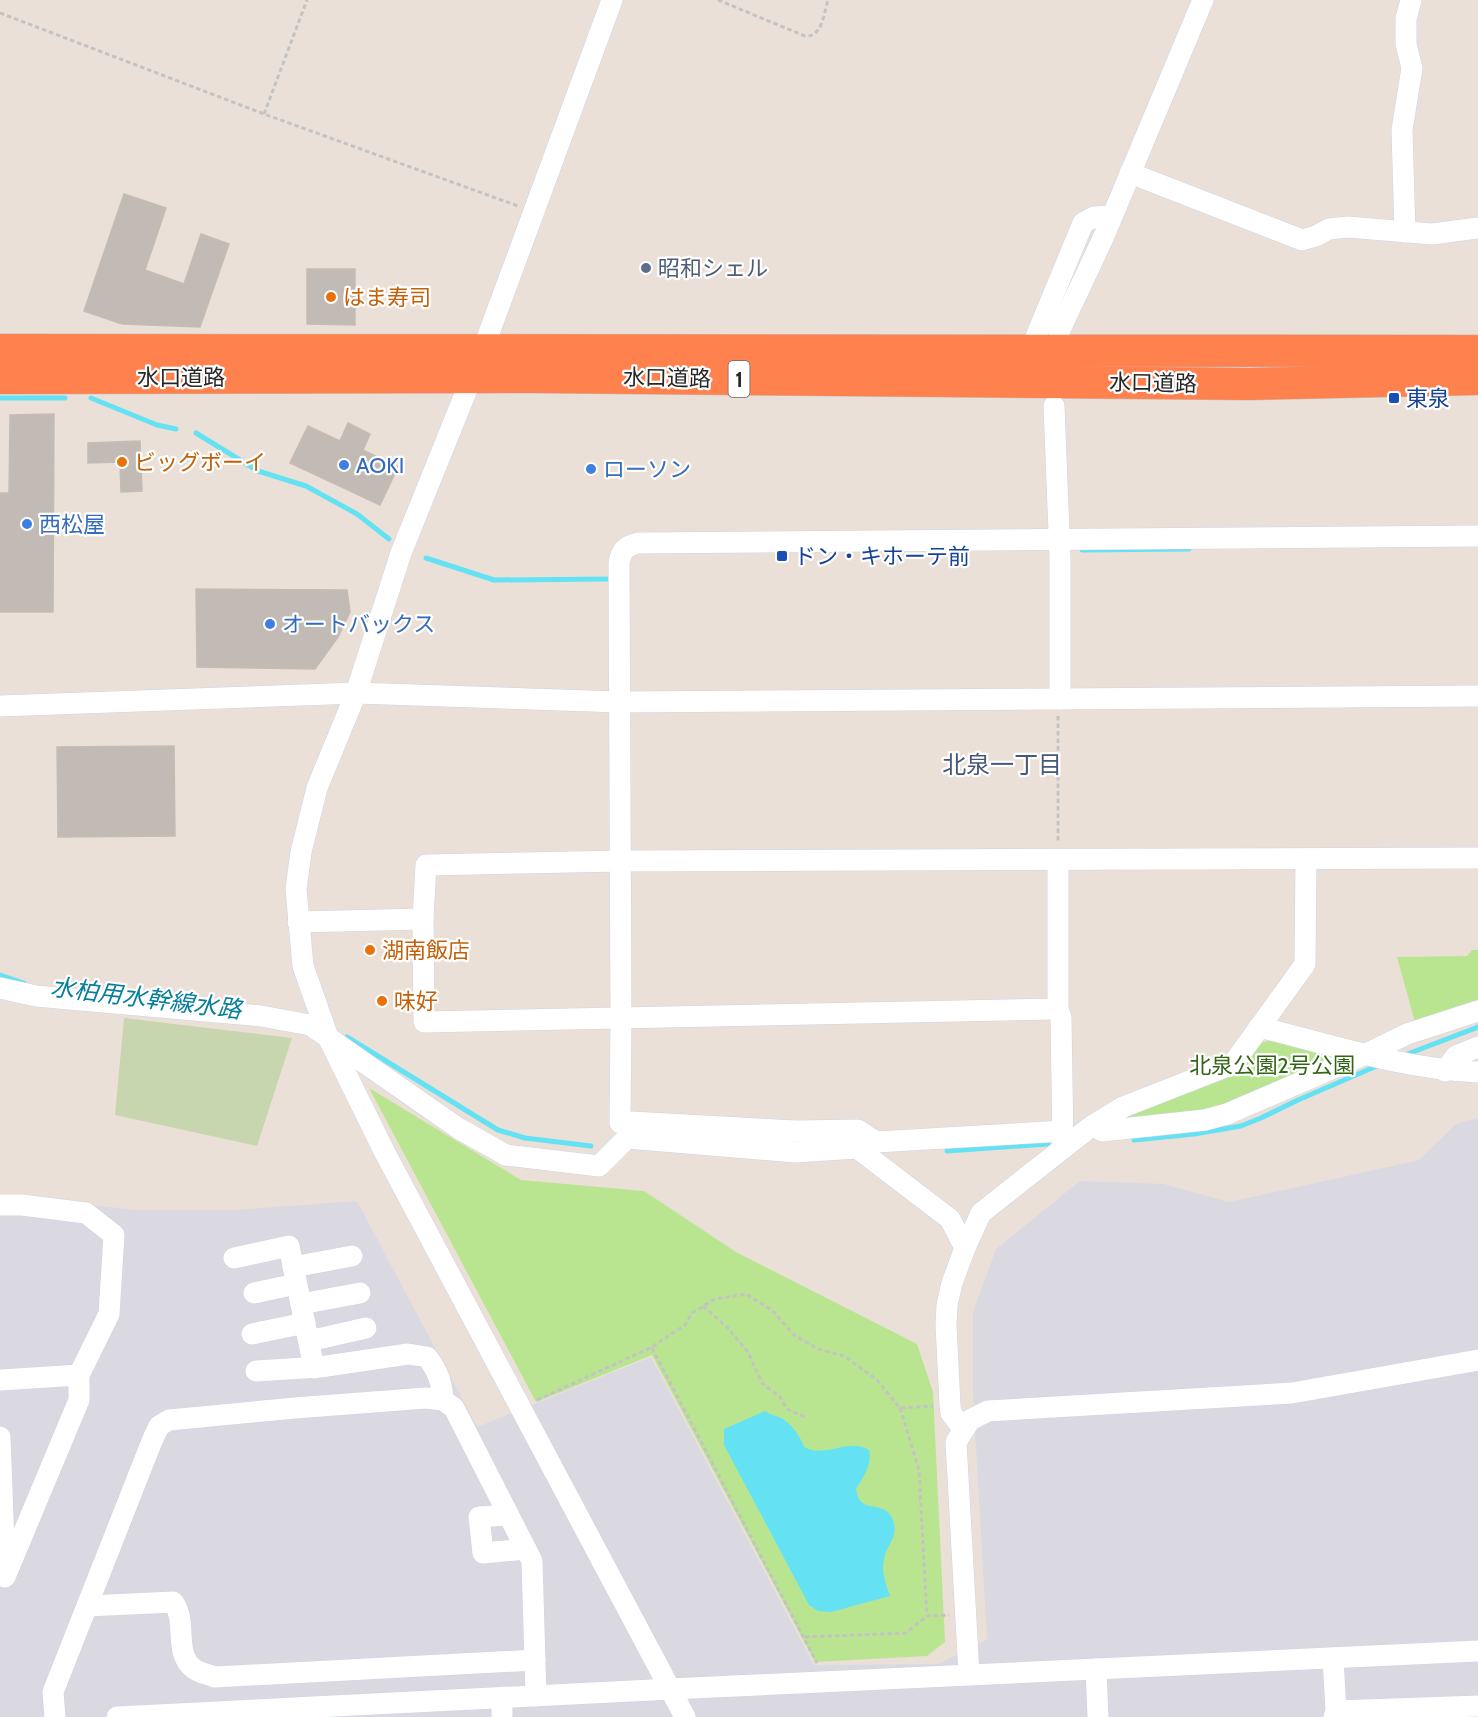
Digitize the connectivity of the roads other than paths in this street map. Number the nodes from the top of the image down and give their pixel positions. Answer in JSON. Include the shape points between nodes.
{"nodes":[{"id":1,"x":612,"y":0,"type":"edge"},
{"id":2,"x":1203,"y":0,"type":"edge"},
{"id":3,"x":1411,"y":0,"type":"edge"},
{"id":4,"x":1130,"y":173,"type":"junction"},
{"id":5,"x":1112,"y":216,"type":"junction"},
{"id":6,"x":1478,"y":228,"type":"edge"},
{"id":7,"x":1405,"y":232,"type":"junction"},
{"id":8,"x":1059,"y":332,"type":"dead end"},
{"id":9,"x":0,"y":350,"type":"edge"},
{"id":10,"x":1030,"y":351,"type":"junction"},
{"id":11,"x":1478,"y":351,"type":"edge"},
{"id":12,"x":477,"y":364,"type":"junction"},
{"id":13,"x":0,"y":378,"type":"edge"},
{"id":14,"x":1478,"y":379,"type":"edge"},
{"id":15,"x":1054,"y":406,"type":"dead end"},
{"id":16,"x":1478,"y":536,"type":"edge"},
{"id":17,"x":1059,"y":540,"type":"junction"},
{"id":18,"x":356,"y":693,"type":"junction"},
{"id":19,"x":1478,"y":696,"type":"edge"},
{"id":20,"x":1060,"y":699,"type":"junction"},
{"id":21,"x":620,"y":702,"type":"junction"},
{"id":22,"x":0,"y":706,"type":"edge"},
{"id":23,"x":1478,"y":858,"type":"edge"},
{"id":24,"x":1306,"y":859,"type":"junction"},
{"id":25,"x":621,"y":861,"type":"junction"},
{"id":26,"x":1058,"y":861,"type":"junction"},
{"id":27,"x":423,"y":919,"type":"junction"},
{"id":28,"x":298,"y":922,"type":"junction"},
{"id":29,"x":0,"y":988,"type":"edge"},
{"id":30,"x":1058,"y":1009,"type":"junction"},
{"id":31,"x":1478,"y":1011,"type":"edge"},
{"id":32,"x":621,"y":1019,"type":"junction"},
{"id":33,"x":1259,"y":1027,"type":"junction"},
{"id":34,"x":328,"y":1036,"type":"junction"},
{"id":35,"x":1478,"y":1047,"type":"edge"},
{"id":36,"x":1371,"y":1055,"type":"junction"},
{"id":37,"x":1445,"y":1071,"type":"junction"},
{"id":38,"x":1478,"y":1072,"type":"edge"},
{"id":39,"x":1093,"y":1125,"type":"junction"},
{"id":40,"x":845,"y":1140,"type":"junction"},
{"id":41,"x":1063,"y":1140,"type":"junction"},
{"id":42,"x":0,"y":1205,"type":"edge"},
{"id":43,"x":965,"y":1248,"type":"junction"},
{"id":44,"x":352,"y":1256,"type":"dead end"},
{"id":45,"x":234,"y":1258,"type":"dead end"},
{"id":46,"x":254,"y":1293,"type":"dead end"},
{"id":47,"x":360,"y":1293,"type":"dead end"},
{"id":48,"x":301,"y":1304,"type":"junction"},
{"id":49,"x":366,"y":1328,"type":"dead end"},
{"id":50,"x":252,"y":1334,"type":"dead end"},
{"id":51,"x":1478,"y":1360,"type":"edge"},
{"id":52,"x":314,"y":1368,"type":"junction"},
{"id":53,"x":256,"y":1371,"type":"dead end"},
{"id":54,"x":79,"y":1375,"type":"junction"},
{"id":55,"x":0,"y":1380,"type":"edge"},
{"id":56,"x":443,"y":1400,"type":"junction"},
{"id":57,"x":963,"y":1429,"type":"junction"},
{"id":58,"x":0,"y":1437,"type":"edge"},
{"id":59,"x":508,"y":1515,"type":"junction"},
{"id":60,"x":526,"y":1549,"type":"junction"},
{"id":61,"x":3,"y":1577,"type":"edge"},
{"id":62,"x":87,"y":1606,"type":"junction"},
{"id":63,"x":1478,"y":1651,"type":"edge"},
{"id":64,"x":1333,"y":1658,"type":"junction"},
{"id":65,"x":535,"y":1660,"type":"junction"},
{"id":66,"x":1096,"y":1670,"type":"junction"},
{"id":67,"x":969,"y":1674,"type":"junction"},
{"id":68,"x":671,"y":1689,"type":"junction"},
{"id":69,"x":536,"y":1696,"type":"junction"},
{"id":70,"x":1478,"y":1706,"type":"edge"},
{"id":71,"x":502,"y":1707,"type":"edge"},
{"id":72,"x":338,"y":1711,"type":"edge"},
{"id":73,"x":1335,"y":1714,"type":"edge"},
{"id":74,"x":56,"y":1717,"type":"edge"},
{"id":75,"x":117,"y":1717,"type":"edge"},
{"id":76,"x":685,"y":1717,"type":"edge"},
{"id":77,"x":1098,"y":1717,"type":"edge"}],
"edges":[{"from":1,"to":12,"type":"street"},
{"from":2,"to":4,"type":"street"},
{"from":3,"to":7,"type":"street","via":[[1406,44],[1412,68],[1401,130]]},
{"from":4,"to":5,"type":"street"},
{"from":4,"to":7,"type":"street","via":[[1302,240],[1329,229],[1348,227]]},
{"from":5,"to":8,"type":"street"},
{"from":5,"to":10,"type":"street","via":[[1094,217],[1083,223]]},
{"from":6,"to":7,"type":"street","via":[[1432,234]]},
{"from":9,"to":12,"type":"highway","name":"水口道路","number":"1"},
{"from":10,"to":11,"type":"highway","name":"水口道路","number":"1"},
{"from":10,"to":12,"type":"highway","name":"水口道路","number":"1"},
{"from":12,"to":13,"type":"highway","name":"水口道路","number":"1"},
{"from":12,"to":14,"type":"highway","name":"水口道路","number":"1","via":[[1249,384]]},
{"from":12,"to":18,"type":"street","via":[[401,553]]},
{"from":15,"to":17,"type":"street"},
{"from":16,"to":17,"type":"street"},
{"from":17,"to":20,"type":"street"},
{"from":17,"to":21,"type":"street","via":[[630,545],[620,556]]},
{"from":18,"to":21,"type":"street"},
{"from":18,"to":22,"type":"street"},
{"from":18,"to":28,"type":"street","via":[[317,788],[301,852],[296,889]]},
{"from":19,"to":20,"type":"street"},
{"from":20,"to":21,"type":"street"},
{"from":21,"to":25,"type":"street"},
{"from":23,"to":24,"type":"street"},
{"from":24,"to":26,"type":"street"},
{"from":24,"to":33,"type":"street","via":[[1305,964]]},
{"from":25,"to":26,"type":"street"},
{"from":25,"to":27,"type":"street","via":[[426,865]]},
{"from":25,"to":32,"type":"street"},
{"from":26,"to":30,"type":"street"},
{"from":27,"to":28,"type":"street"},
{"from":27,"to":32,"type":"street","via":[[423,1022]]},
{"from":28,"to":34,"type":"street","via":[[303,966]]},
{"from":29,"to":34,"type":"street","via":[[36,996],[261,1016],[310,1025]]},
{"from":30,"to":32,"type":"street"},
{"from":30,"to":41,"type":"street"},
{"from":31,"to":36,"type":"street","via":[[1407,1034]]},
{"from":32,"to":40,"type":"street","via":[[620,1123],[796,1131]]},
{"from":33,"to":36,"type":"street"},
{"from":33,"to":39,"type":"street","via":[[1233,1064],[1123,1107]]},
{"from":34,"to":40,"type":"street","via":[[458,1128],[506,1155],[599,1166],[627,1138],[795,1152]]},
{"from":34,"to":68,"type":"street","via":[[384,1151]]},
{"from":35,"to":37,"type":"street","via":[[1456,1056]]},
{"from":36,"to":37,"type":"street"},
{"from":36,"to":39,"type":"street","via":[[1227,1114],[1102,1131]]},
{"from":37,"to":38,"type":"street"},
{"from":39,"to":41,"type":"street"},
{"from":40,"to":41,"type":"street","via":[[858,1130],[876,1142]]},
{"from":40,"to":43,"type":"street","via":[[950,1219]]},
{"from":41,"to":43,"type":"street","via":[[981,1213]]},
{"from":42,"to":54,"type":"street","via":[[86,1213],[114,1235],[109,1314]]},
{"from":43,"to":57,"type":"street","via":[[952,1283],[946,1325],[951,1413]]},
{"from":44,"to":48,"type":"street"},
{"from":45,"to":48,"type":"street","via":[[288,1246]]},
{"from":46,"to":48,"type":"street"},
{"from":47,"to":48,"type":"street"},
{"from":48,"to":49,"type":"street"},
{"from":48,"to":50,"type":"street"},
{"from":48,"to":52,"type":"street"},
{"from":51,"to":57,"type":"street","via":[[1292,1393],[988,1411],[970,1420]]},
{"from":52,"to":53,"type":"street"},
{"from":52,"to":56,"type":"street","via":[[408,1354],[427,1357],[442,1385]]},
{"from":54,"to":55,"type":"street"},
{"from":54,"to":61,"type":"street","via":[[79,1400]]},
{"from":56,"to":59,"type":"street","via":[[454,1408]]},
{"from":56,"to":62,"type":"street","via":[[426,1398],[169,1420],[159,1426],[152,1441]]},
{"from":57,"to":67,"type":"street","via":[[956,1442],[956,1458]]},
{"from":58,"to":61,"type":"street"},
{"from":59,"to":60,"type":"street"},
{"from":59,"to":60,"type":"street","via":[[479,1517],[483,1553]]},
{"from":60,"to":65,"type":"street","via":[[532,1561]]},
{"from":62,"to":65,"type":"street","via":[[173,1602],[178,1610],[183,1658],[194,1670],[215,1677]]},
{"from":62,"to":74,"type":"street","via":[[53,1692]]},
{"from":63,"to":64,"type":"street"},
{"from":64,"to":66,"type":"street"},
{"from":64,"to":73,"type":"street"},
{"from":65,"to":69,"type":"street"},
{"from":66,"to":67,"type":"street"},
{"from":66,"to":77,"type":"street"},
{"from":67,"to":68,"type":"street"},
{"from":68,"to":69,"type":"street"},
{"from":68,"to":76,"type":"street"},
{"from":69,"to":71,"type":"street"},
{"from":70,"to":73,"type":"street"},
{"from":71,"to":72,"type":"street"},
{"from":72,"to":75,"type":"street"}]}
